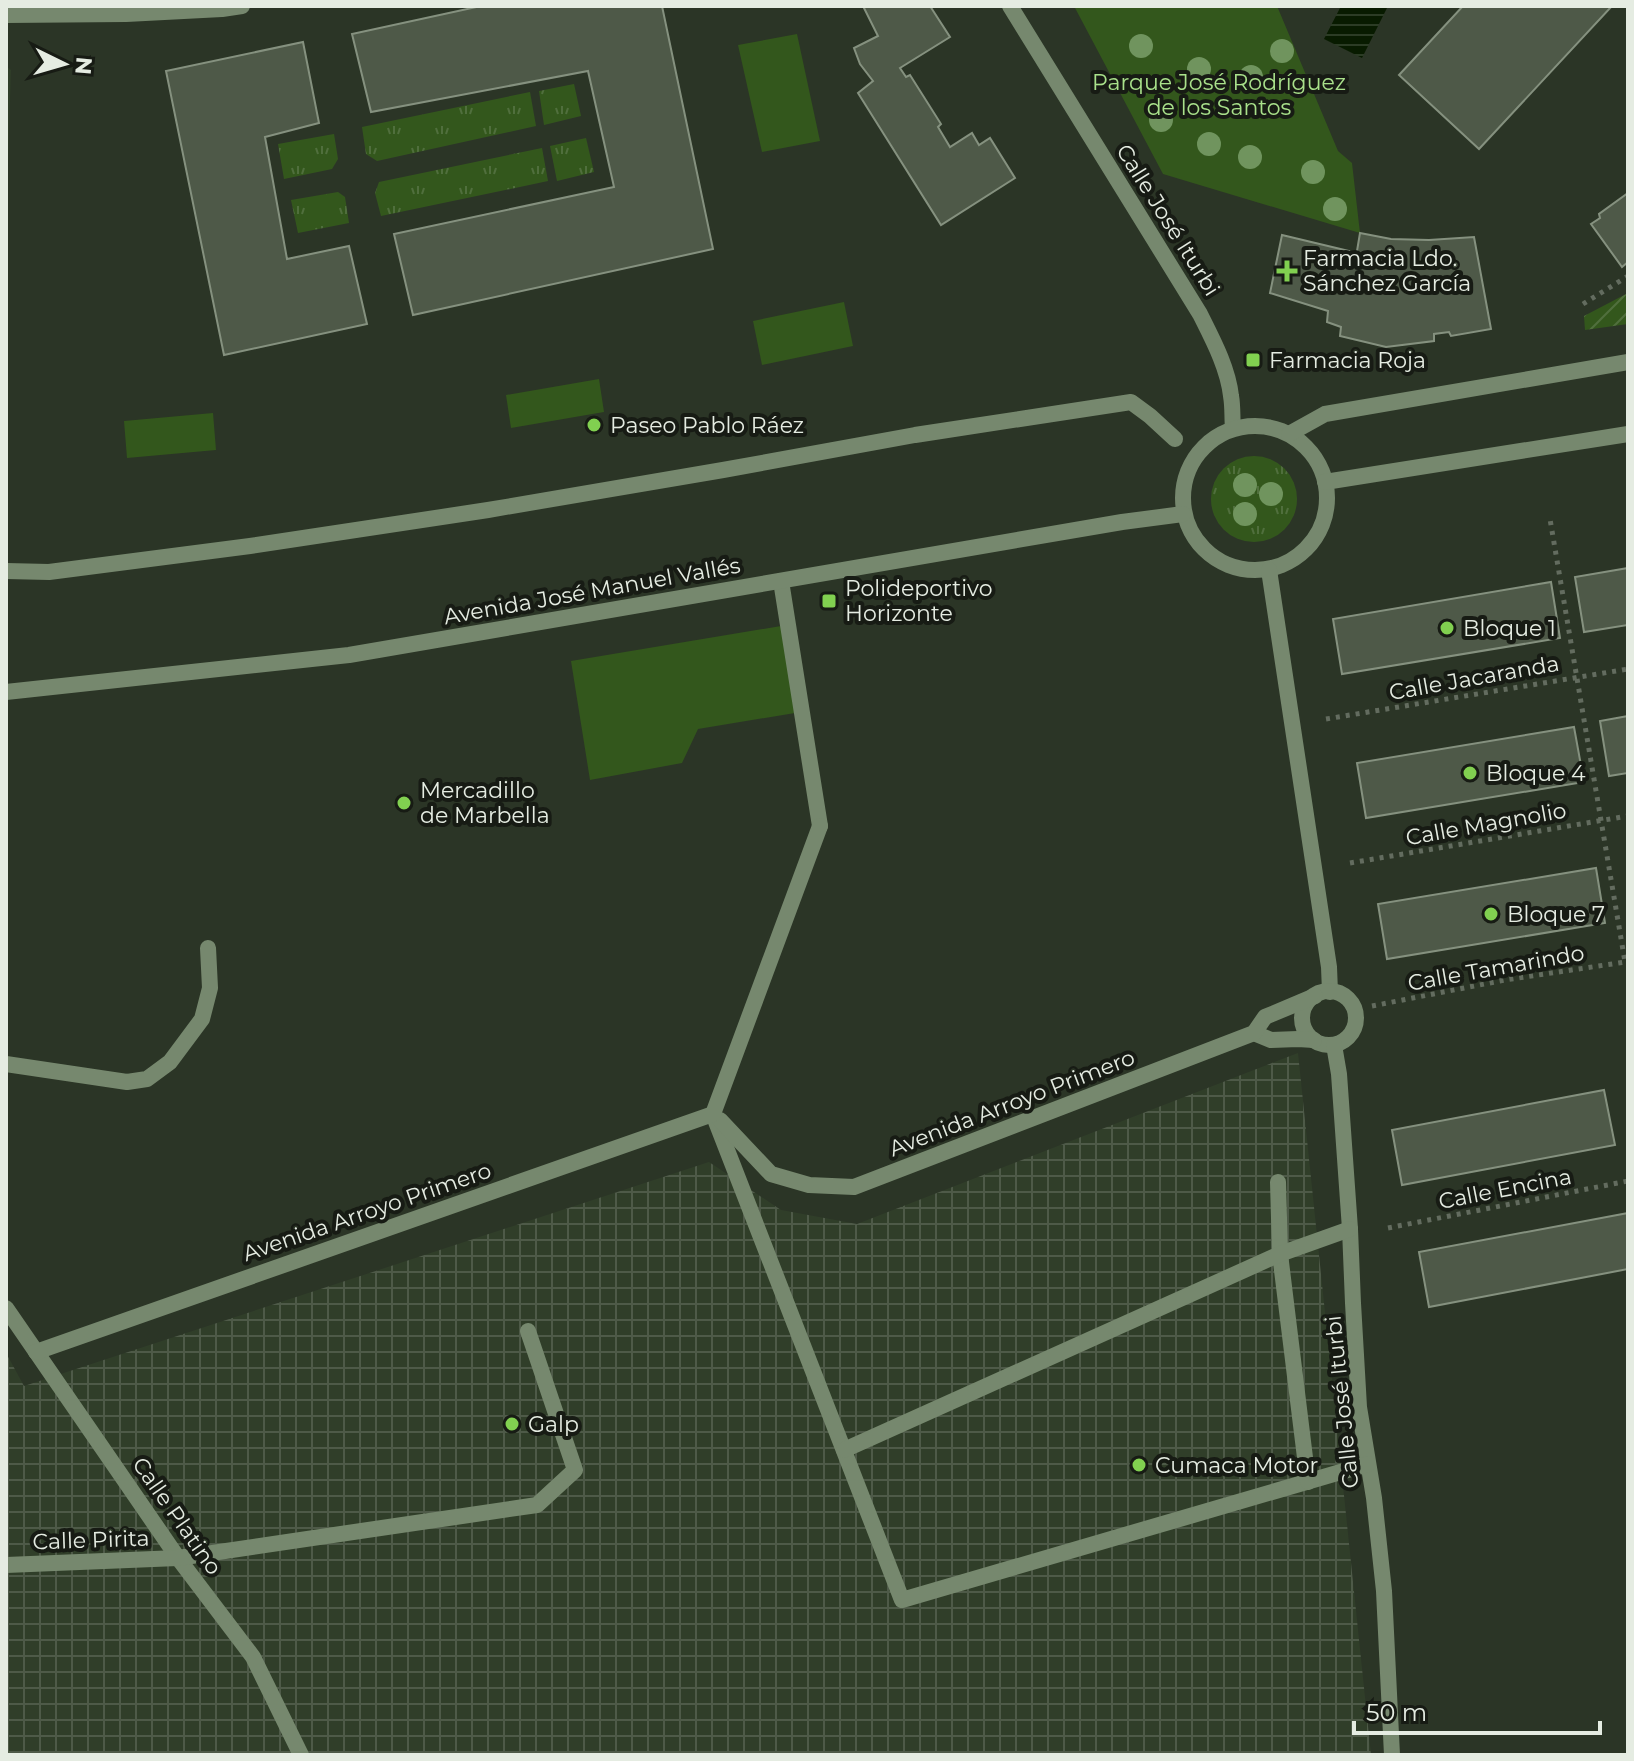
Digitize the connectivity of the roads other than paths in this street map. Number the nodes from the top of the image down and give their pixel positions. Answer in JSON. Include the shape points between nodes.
{"nodes":[{"id":1,"x":242,"y":6,"type":"edge"},
{"id":2,"x":1010,"y":6,"type":"edge"},
{"id":3,"x":70,"y":10,"type":"edge"},
{"id":4,"x":6,"y":15,"type":"edge"},
{"id":5,"x":1628,"y":362,"type":"edge"},
{"id":6,"x":1233,"y":428,"type":"junction"},
{"id":7,"x":1289,"y":434,"type":"junction"},
{"id":8,"x":1628,"y":434,"type":"edge"},
{"id":9,"x":1175,"y":439,"type":"dead end"},
{"id":10,"x":1325,"y":482,"type":"junction"},
{"id":11,"x":1183,"y":514,"type":"junction"},
{"id":12,"x":1269,"y":570,"type":"junction"},
{"id":13,"x":6,"y":571,"type":"edge"},
{"id":14,"x":781,"y":581,"type":"junction"},
{"id":15,"x":6,"y":692,"type":"edge"},
{"id":16,"x":208,"y":948,"type":"dead end"},
{"id":17,"x":1322,"y":994,"type":"junction"},
{"id":18,"x":1254,"y":1033,"type":"junction"},
{"id":19,"x":1314,"y":1040,"type":"junction"},
{"id":20,"x":1334,"y":1045,"type":"junction"},
{"id":21,"x":6,"y":1064,"type":"edge"},
{"id":22,"x":713,"y":1114,"type":"junction"},
{"id":23,"x":1278,"y":1182,"type":"dead end"},
{"id":24,"x":1350,"y":1229,"type":"junction"},
{"id":25,"x":1280,"y":1254,"type":"junction"},
{"id":26,"x":6,"y":1308,"type":"edge"},
{"id":27,"x":528,"y":1331,"type":"dead end"},
{"id":28,"x":36,"y":1352,"type":"junction"},
{"id":29,"x":844,"y":1450,"type":"junction"},
{"id":30,"x":1368,"y":1464,"type":"junction"},
{"id":31,"x":1308,"y":1482,"type":"junction"},
{"id":32,"x":178,"y":1558,"type":"junction"},
{"id":33,"x":6,"y":1565,"type":"edge"},
{"id":34,"x":301,"y":1755,"type":"edge"},
{"id":35,"x":1392,"y":1755,"type":"edge"}],
"edges":[{"from":1,"to":3,"type":"street","via":[[174,12]]},
{"from":2,"to":6,"type":"street","name":"Calle José Iturbi","via":[[1200,314],[1227,377]]},
{"from":3,"to":4,"type":"street"},
{"from":5,"to":7,"type":"street","via":[[1325,414]]},
{"from":6,"to":7,"type":"street","via":[[1256,426]]},
{"from":6,"to":11,"type":"street","via":[[1198,453],[1189,468]]},
{"from":7,"to":10,"type":"street","via":[[1318,463]]},
{"from":8,"to":10,"type":"street"},
{"from":9,"to":13,"type":"street","via":[[1131,402],[280,542],[49,572]]},
{"from":10,"to":12,"type":"street","via":[[1327,506],[1321,528],[1300,554]]},
{"from":11,"to":12,"type":"street","via":[[1201,547],[1221,563],[1244,571]]},
{"from":11,"to":14,"type":"street","name":"Avenida José Manuel Vallés"},
{"from":12,"to":17,"type":"street","via":[[1327,951]]},
{"from":14,"to":15,"type":"street","name":"Avenida José Manuel Vallés","via":[[349,655]]},
{"from":14,"to":22,"type":"street","via":[[820,826]]},
{"from":16,"to":21,"type":"street","via":[[210,988],[202,1019],[170,1062],[147,1079],[127,1082]]},
{"from":17,"to":18,"type":"street","name":"Avenida Arroyo Primero","via":[[1265,1017]]},
{"from":17,"to":19,"type":"street","via":[[1307,1003],[1303,1013],[1306,1033]]},
{"from":17,"to":20,"type":"street","via":[[1345,996],[1356,1013],[1352,1034]]},
{"from":18,"to":19,"type":"street","via":[[1271,1040]]},
{"from":18,"to":22,"type":"street","name":"Avenida Arroyo Primero","via":[[854,1187],[809,1185],[771,1174]]},
{"from":19,"to":20,"type":"street"},
{"from":20,"to":24,"type":"street","name":"Calle José Iturbi"},
{"from":22,"to":28,"type":"street","name":"Avenida Arroyo Primero"},
{"from":22,"to":29,"type":"street"},
{"from":23,"to":25,"type":"street"},
{"from":24,"to":25,"type":"street"},
{"from":24,"to":30,"type":"street","name":"Calle José Iturbi","via":[[1358,1394]]},
{"from":25,"to":29,"type":"street"},
{"from":25,"to":31,"type":"street"},
{"from":26,"to":28,"type":"street","name":"Calle Platino"},
{"from":27,"to":32,"type":"street","name":"Calle Pirita","via":[[575,1470],[537,1505]]},
{"from":28,"to":32,"type":"street","name":"Calle Platino"},
{"from":29,"to":31,"type":"street","via":[[902,1600]]},
{"from":30,"to":31,"type":"street"},
{"from":30,"to":35,"type":"street","name":"Calle José Iturbi","via":[[1384,1591]]},
{"from":32,"to":33,"type":"street","name":"Calle Pirita"},
{"from":32,"to":34,"type":"street","name":"Calle Platino","via":[[253,1657]]}]}
